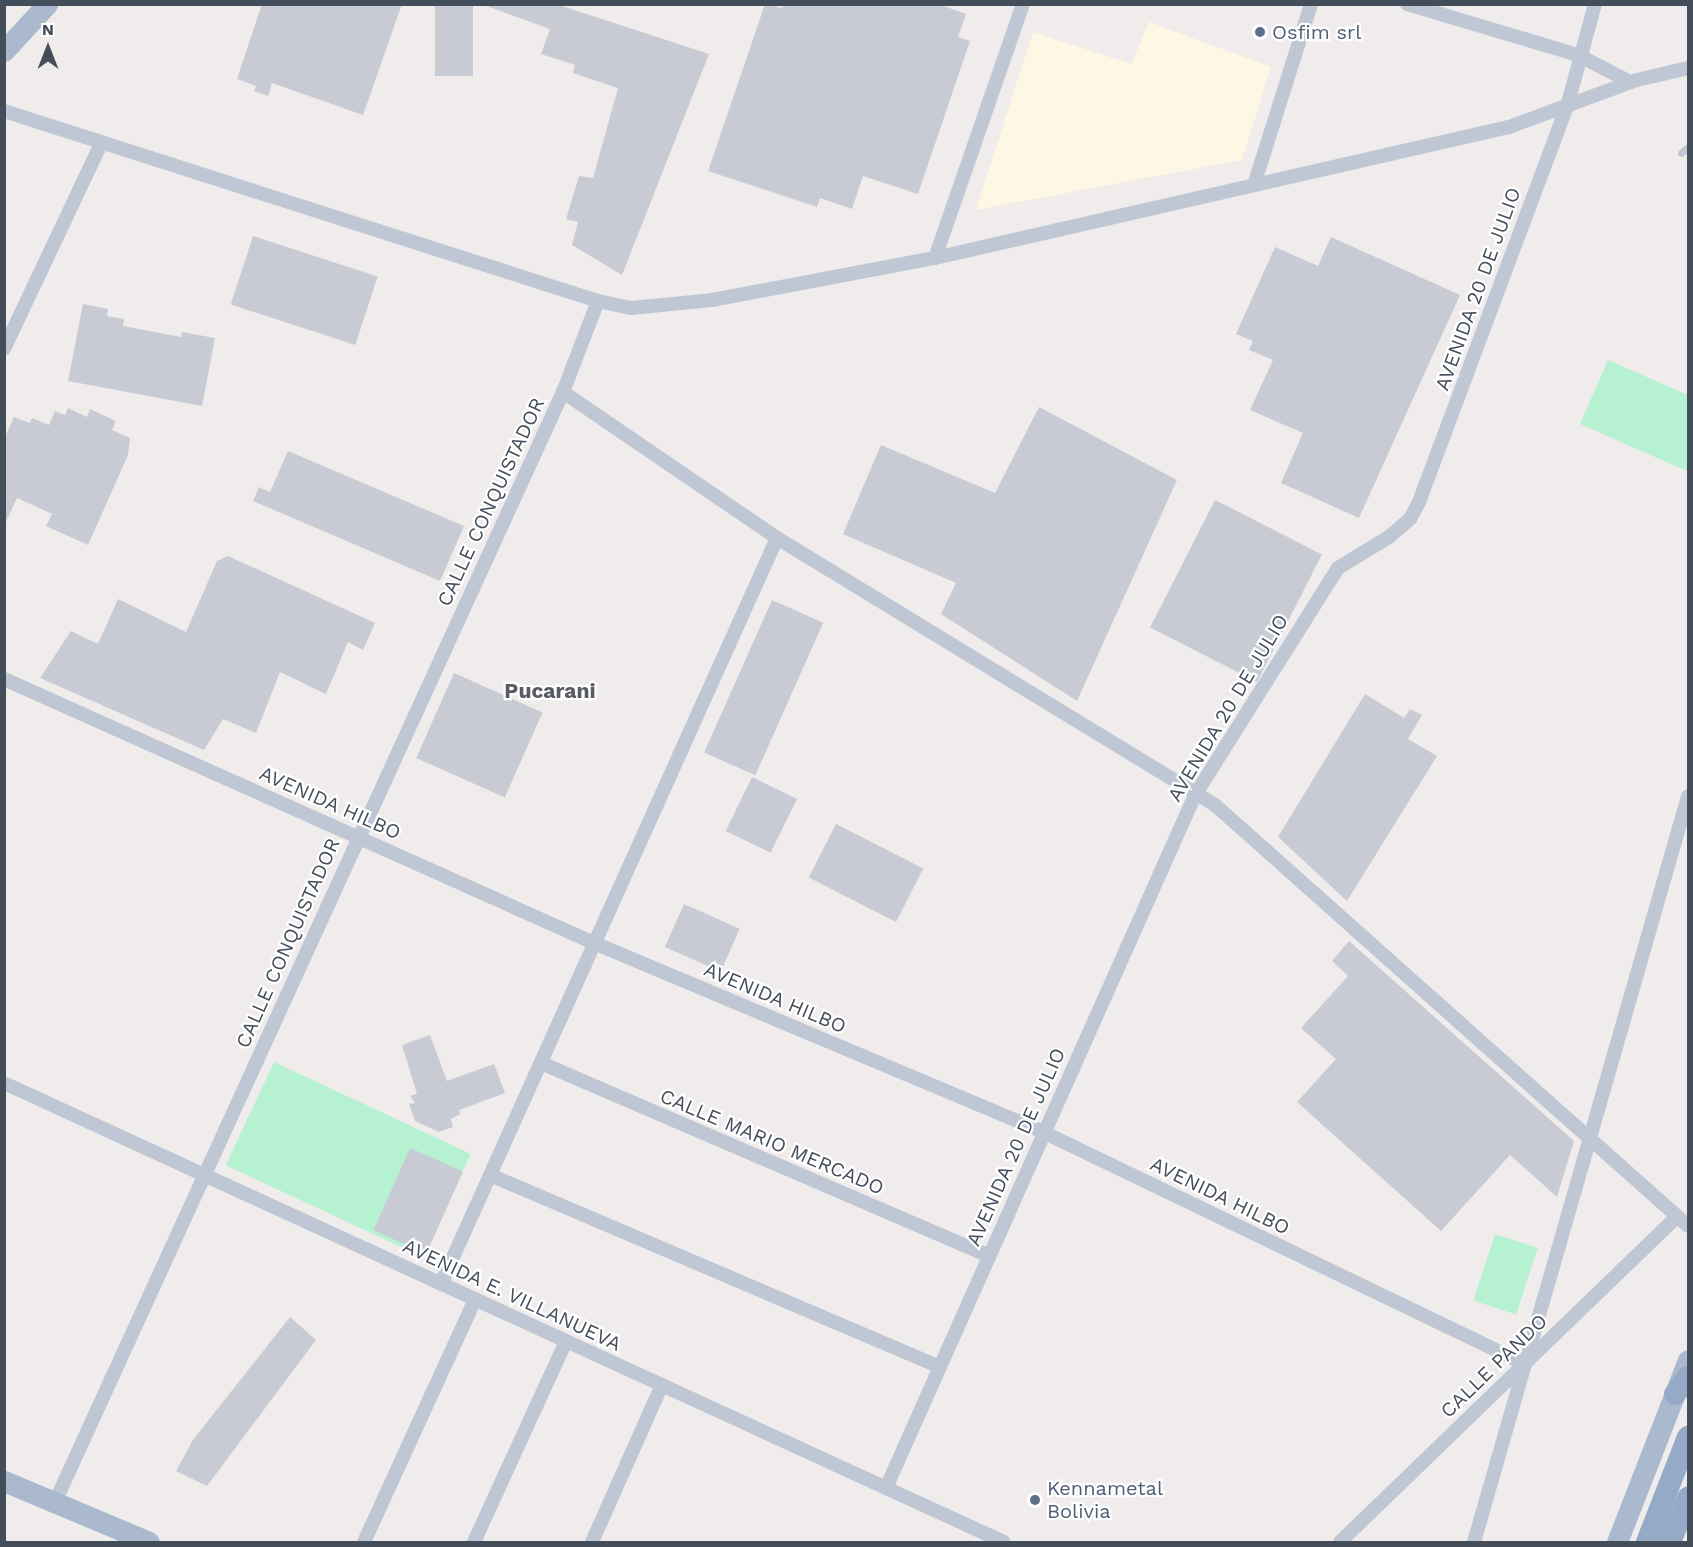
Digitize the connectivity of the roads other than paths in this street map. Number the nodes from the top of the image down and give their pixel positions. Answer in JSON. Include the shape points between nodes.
{"nodes":[{"id":1,"x":47,"y":4,"type":"edge"},
{"id":2,"x":1023,"y":4,"type":"edge"},
{"id":3,"x":1311,"y":4,"type":"edge"},
{"id":4,"x":1407,"y":4,"type":"edge"},
{"id":5,"x":1595,"y":4,"type":"edge"},
{"id":6,"x":4,"y":51,"type":"edge"},
{"id":7,"x":1578,"y":55,"type":"junction"},
{"id":8,"x":1689,"y":68,"type":"edge"},
{"id":9,"x":1630,"y":82,"type":"junction"},
{"id":10,"x":1567,"y":106,"type":"junction"},
{"id":11,"x":4,"y":111,"type":"edge"},
{"id":12,"x":101,"y":144,"type":"junction"},
{"id":13,"x":1689,"y":147,"type":"edge"},
{"id":14,"x":1681,"y":153,"type":"dead end"},
{"id":15,"x":1254,"y":185,"type":"junction"},
{"id":16,"x":935,"y":258,"type":"junction"},
{"id":17,"x":598,"y":301,"type":"junction"},
{"id":18,"x":4,"y":349,"type":"edge"},
{"id":19,"x":563,"y":392,"type":"junction"},
{"id":20,"x":777,"y":538,"type":"junction"},
{"id":21,"x":4,"y":679,"type":"edge"},
{"id":22,"x":1195,"y":795,"type":"junction"},
{"id":23,"x":1689,"y":796,"type":"edge"},
{"id":24,"x":358,"y":837,"type":"junction"},
{"id":25,"x":594,"y":943,"type":"junction"},
{"id":26,"x":541,"y":1063,"type":"junction"},
{"id":27,"x":4,"y":1083,"type":"edge"},
{"id":28,"x":1045,"y":1133,"type":"junction"},
{"id":29,"x":1590,"y":1138,"type":"junction"},
{"id":30,"x":205,"y":1175,"type":"junction"},
{"id":31,"x":490,"y":1175,"type":"junction"},
{"id":32,"x":1676,"y":1218,"type":"junction"},
{"id":33,"x":1689,"y":1226,"type":"edge"},
{"id":34,"x":989,"y":1256,"type":"junction"},
{"id":35,"x":441,"y":1284,"type":"junction"},
{"id":36,"x":475,"y":1299,"type":"junction"},
{"id":37,"x":566,"y":1341,"type":"junction"},
{"id":38,"x":1689,"y":1360,"type":"edge"},
{"id":39,"x":1525,"y":1364,"type":"junction"},
{"id":40,"x":938,"y":1366,"type":"junction"},
{"id":41,"x":662,"y":1385,"type":"junction"},
{"id":42,"x":1682,"y":1385,"type":"edge"},
{"id":43,"x":1689,"y":1437,"type":"edge"},
{"id":44,"x":4,"y":1481,"type":"edge"},
{"id":45,"x":886,"y":1488,"type":"junction"},
{"id":46,"x":1689,"y":1498,"type":"edge"},
{"id":47,"x":55,"y":1502,"type":"junction"},
{"id":48,"x":150,"y":1542,"type":"edge"},
{"id":49,"x":364,"y":1542,"type":"edge"},
{"id":50,"x":474,"y":1542,"type":"edge"},
{"id":51,"x":592,"y":1542,"type":"edge"},
{"id":52,"x":1004,"y":1542,"type":"edge"},
{"id":53,"x":1340,"y":1542,"type":"edge"},
{"id":54,"x":1474,"y":1542,"type":"edge"},
{"id":55,"x":1617,"y":1542,"type":"edge"},
{"id":56,"x":1647,"y":1542,"type":"edge"},
{"id":57,"x":1670,"y":1542,"type":"edge"}],
"edges":[{"from":1,"to":6,"type":"main road"},
{"from":2,"to":16,"type":"street"},
{"from":3,"to":15,"type":"street"},
{"from":4,"to":7,"type":"street"},
{"from":5,"to":7,"type":"street","name":"AVENIDA 20 DE JULIO"},
{"from":7,"to":9,"type":"street"},
{"from":7,"to":10,"type":"street","name":"AVENIDA 20 DE JULIO"},
{"from":8,"to":9,"type":"street"},
{"from":9,"to":10,"type":"street"},
{"from":10,"to":15,"type":"street","via":[[1509,127]]},
{"from":10,"to":22,"type":"street","name":"AVENIDA 20 DE JULIO","via":[[1410,519],[1389,537],[1338,568]]},
{"from":11,"to":12,"type":"street"},
{"from":12,"to":17,"type":"street"},
{"from":12,"to":18,"type":"street"},
{"from":13,"to":14,"type":"lane"},
{"from":15,"to":16,"type":"street"},
{"from":16,"to":17,"type":"street","via":[[671,306],[631,308]]},
{"from":17,"to":19,"type":"street","name":"CALLE CONQUISTADOR"},
{"from":19,"to":20,"type":"street"},
{"from":19,"to":24,"type":"street","name":"CALLE CONQUISTADOR"},
{"from":20,"to":22,"type":"street"},
{"from":20,"to":25,"type":"street"},
{"from":21,"to":24,"type":"street","name":"AVENIDA HILBO"},
{"from":22,"to":28,"type":"street","name":"AVENIDA 20 DE JULIO"},
{"from":22,"to":29,"type":"street","via":[[1215,805]]},
{"from":23,"to":29,"type":"street"},
{"from":24,"to":25,"type":"street","name":"AVENIDA HILBO"},
{"from":24,"to":30,"type":"street","name":"CALLE CONQUISTADOR"},
{"from":25,"to":26,"type":"street"},
{"from":25,"to":28,"type":"street","name":"AVENIDA HILBO"},
{"from":26,"to":31,"type":"street"},
{"from":26,"to":34,"type":"street","name":"CALLE MARIO MERCADO"},
{"from":27,"to":30,"type":"street","name":"AVENIDA E. VILLANUEVA"},
{"from":28,"to":34,"type":"street","name":"AVENIDA 20 DE JULIO"},
{"from":28,"to":39,"type":"street","name":"AVENIDA HILBO"},
{"from":29,"to":32,"type":"street"},
{"from":29,"to":39,"type":"street"},
{"from":30,"to":35,"type":"street","name":"AVENIDA E. VILLANUEVA"},
{"from":30,"to":47,"type":"street","name":"CALLE CONQUISTADOR"},
{"from":31,"to":35,"type":"street"},
{"from":31,"to":40,"type":"street"},
{"from":32,"to":33,"type":"street"},
{"from":32,"to":39,"type":"street","name":"CALLE PANDO"},
{"from":34,"to":40,"type":"street","name":"AVENIDA 20 DE JULIO"},
{"from":35,"to":36,"type":"street","name":"AVENIDA E. VILLANUEVA"},
{"from":36,"to":37,"type":"street","name":"AVENIDA E. VILLANUEVA"},
{"from":36,"to":49,"type":"street"},
{"from":37,"to":41,"type":"street","name":"AVENIDA E. VILLANUEVA"},
{"from":37,"to":50,"type":"street"},
{"from":38,"to":42,"type":"main road"},
{"from":39,"to":53,"type":"street","name":"CALLE PANDO"},
{"from":39,"to":54,"type":"street"},
{"from":40,"to":45,"type":"street","name":"AVENIDA 20 DE JULIO"},
{"from":41,"to":45,"type":"street","name":"AVENIDA E. VILLANUEVA"},
{"from":41,"to":51,"type":"street"},
{"from":42,"to":55,"type":"main road"},
{"from":43,"to":56,"type":"highway"},
{"from":44,"to":47,"type":"main road"},
{"from":45,"to":52,"type":"street","name":"AVENIDA E. VILLANUEVA"},
{"from":46,"to":57,"type":"highway"},
{"from":47,"to":48,"type":"main road"}]}
